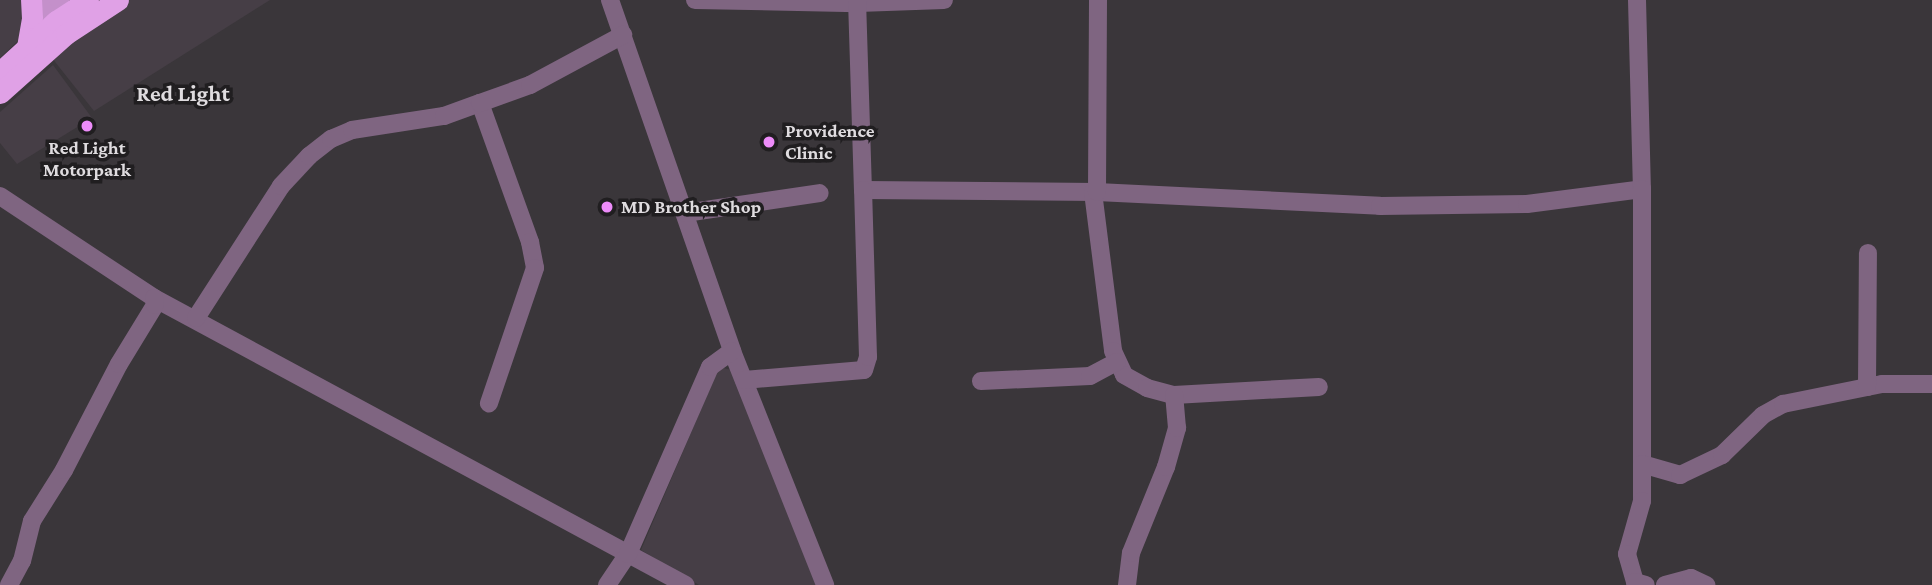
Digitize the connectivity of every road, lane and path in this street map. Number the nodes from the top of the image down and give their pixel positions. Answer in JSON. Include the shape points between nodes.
{"nodes":[{"id":1,"x":31,"y":0,"type":"edge"},
{"id":2,"x":40,"y":0,"type":"edge"},
{"id":3,"x":88,"y":0,"type":"edge"},
{"id":4,"x":118,"y":0,"type":"edge"},
{"id":5,"x":610,"y":0,"type":"edge"},
{"id":6,"x":695,"y":0,"type":"edge"},
{"id":7,"x":944,"y":0,"type":"edge"},
{"id":8,"x":1098,"y":0,"type":"edge"},
{"id":9,"x":1637,"y":0,"type":"edge"},
{"id":10,"x":858,"y":1,"type":"edge"},
{"id":11,"x":65,"y":19,"type":"edge"},
{"id":12,"x":623,"y":35,"type":"junction"},
{"id":13,"x":27,"y":47,"type":"junction"},
{"id":14,"x":0,"y":72,"type":"edge"},
{"id":15,"x":0,"y":93,"type":"edge"},
{"id":16,"x":480,"y":103,"type":"junction"},
{"id":17,"x":1642,"y":189,"type":"junction"},
{"id":18,"x":863,"y":190,"type":"junction"},
{"id":19,"x":1095,"y":192,"type":"junction"},
{"id":20,"x":820,"y":193,"type":"dead end"},
{"id":21,"x":0,"y":196,"type":"edge"},
{"id":22,"x":685,"y":214,"type":"junction"},
{"id":23,"x":1868,"y":253,"type":"dead end"},
{"id":24,"x":154,"y":298,"type":"junction"},
{"id":25,"x":196,"y":318,"type":"junction"},
{"id":26,"x":732,"y":351,"type":"junction"},
{"id":27,"x":1116,"y":362,"type":"junction"},
{"id":28,"x":744,"y":380,"type":"junction"},
{"id":29,"x":982,"y":382,"type":"dead end"},
{"id":30,"x":1932,"y":384,"type":"edge"},
{"id":31,"x":1319,"y":387,"type":"dead end"},
{"id":32,"x":1867,"y":387,"type":"junction"},
{"id":33,"x":1174,"y":396,"type":"junction"},
{"id":34,"x":489,"y":403,"type":"dead end"},
{"id":35,"x":1642,"y":464,"type":"junction"},
{"id":36,"x":628,"y":554,"type":"junction"},
{"id":37,"x":9,"y":585,"type":"edge"},
{"id":38,"x":607,"y":585,"type":"edge"},
{"id":39,"x":686,"y":585,"type":"edge"},
{"id":40,"x":825,"y":585,"type":"edge"},
{"id":41,"x":1127,"y":585,"type":"edge"},
{"id":42,"x":1646,"y":585,"type":"edge"},
{"id":43,"x":1665,"y":585,"type":"edge"},
{"id":44,"x":1706,"y":585,"type":"edge"}],
"edges":[{"from":1,"to":13,"type":"highway"},
{"from":2,"to":11,"type":"main road"},
{"from":3,"to":11,"type":"highway"},
{"from":4,"to":11,"type":"highway"},
{"from":5,"to":12,"type":"street"},
{"from":6,"to":10,"type":"street"},
{"from":7,"to":10,"type":"street"},
{"from":8,"to":19,"type":"street"},
{"from":9,"to":17,"type":"street"},
{"from":10,"to":18,"type":"street"},
{"from":11,"to":13,"type":"highway"},
{"from":11,"to":15,"type":"highway"},
{"from":12,"to":16,"type":"street","via":[[530,85]]},
{"from":12,"to":22,"type":"street"},
{"from":13,"to":14,"type":"highway"},
{"from":16,"to":25,"type":"street","via":[[444,116],[352,130],[331,139],[281,186]]},
{"from":16,"to":34,"type":"street","via":[[535,268]]},
{"from":17,"to":19,"type":"street","via":[[1527,204],[1393,205]]},
{"from":17,"to":35,"type":"street"},
{"from":18,"to":19,"type":"street"},
{"from":18,"to":28,"type":"street","via":[[868,357],[864,370]]},
{"from":19,"to":27,"type":"street"},
{"from":20,"to":22,"type":"street"},
{"from":21,"to":24,"type":"street"},
{"from":22,"to":26,"type":"street"},
{"from":23,"to":32,"type":"street"},
{"from":24,"to":25,"type":"street"},
{"from":24,"to":37,"type":"street","via":[[155,305],[32,521],[22,561]]},
{"from":25,"to":36,"type":"street"},
{"from":26,"to":28,"type":"street"},
{"from":26,"to":36,"type":"street","via":[[710,367]]},
{"from":27,"to":29,"type":"street","via":[[1090,376]]},
{"from":27,"to":33,"type":"street","via":[[1124,375]]},
{"from":28,"to":40,"type":"street"},
{"from":30,"to":32,"type":"street"},
{"from":31,"to":33,"type":"street"},
{"from":32,"to":35,"type":"street","via":[[1783,404],[1763,415],[1722,455],[1680,475]]},
{"from":33,"to":41,"type":"street","via":[[1177,428],[1131,553]]},
{"from":35,"to":42,"type":"street","via":[[1642,502],[1627,554],[1635,582]]},
{"from":36,"to":38,"type":"street"},
{"from":36,"to":39,"type":"street"},
{"from":43,"to":44,"type":"street","via":[[1690,578]]}]}
